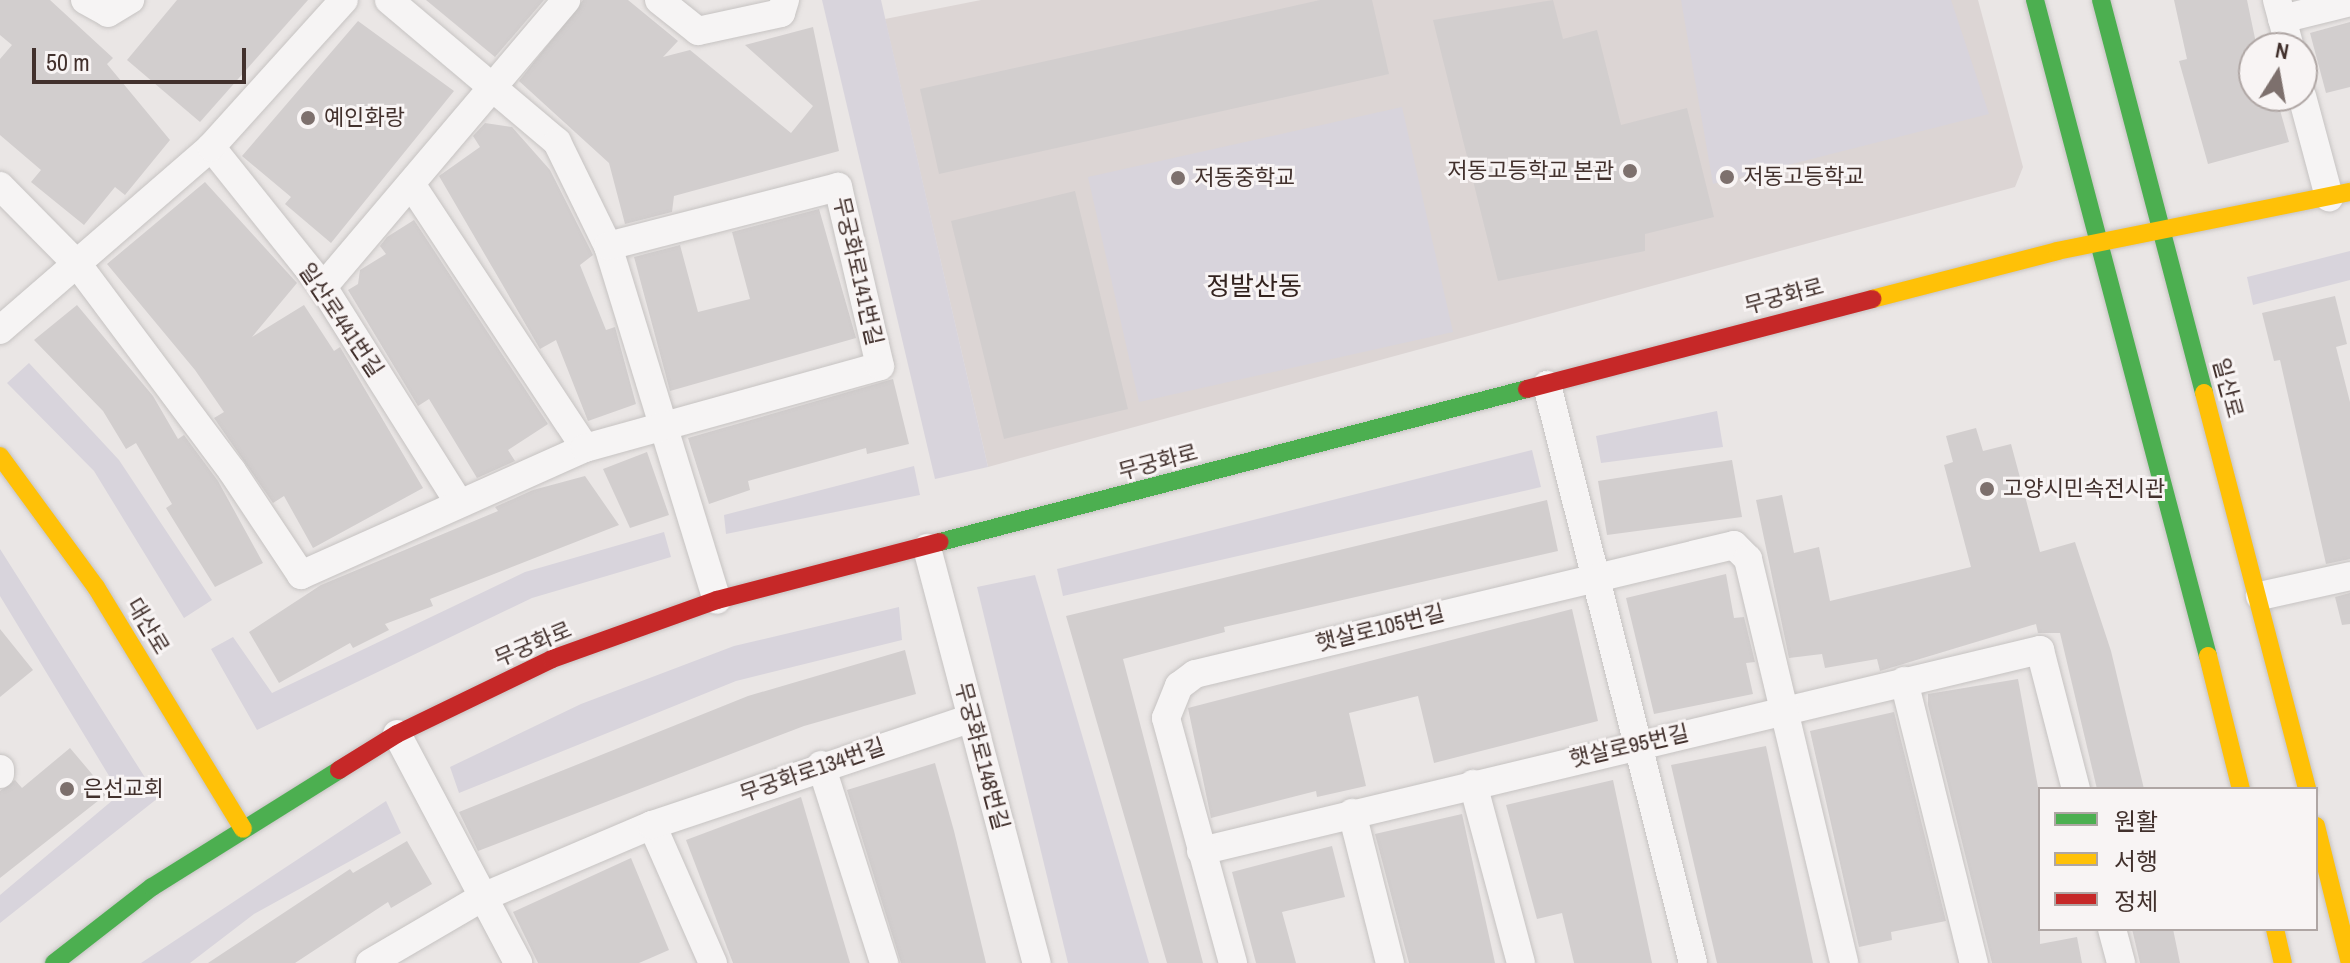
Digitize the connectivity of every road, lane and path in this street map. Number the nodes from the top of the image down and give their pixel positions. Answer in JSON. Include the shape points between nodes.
{"nodes":[{"id":1,"x":85,"y":0,"type":"edge"},
{"id":2,"x":130,"y":0,"type":"edge"},
{"id":3,"x":344,"y":0,"type":"edge"},
{"id":4,"x":389,"y":0,"type":"edge"},
{"id":5,"x":566,"y":0,"type":"edge"},
{"id":6,"x":659,"y":0,"type":"edge"},
{"id":7,"x":785,"y":0,"type":"edge"},
{"id":8,"x":2035,"y":0,"type":"edge"},
{"id":9,"x":2101,"y":0,"type":"edge"},
{"id":10,"x":2350,"y":2,"type":"edge"},
{"id":11,"x":2280,"y":10,"type":"edge"},
{"id":12,"x":2286,"y":32,"type":"edge"},
{"id":13,"x":493,"y":88,"type":"junction"},
{"id":14,"x":2308,"y":112,"type":"edge"},
{"id":15,"x":211,"y":147,"type":"junction"},
{"id":16,"x":411,"y":184,"type":"junction"},
{"id":17,"x":0,"y":186,"type":"edge"},
{"id":18,"x":2339,"y":195,"type":"edge"},
{"id":19,"x":2161,"y":229,"type":"junction"},
{"id":20,"x":2103,"y":241,"type":"junction"},
{"id":21,"x":608,"y":246,"type":"junction"},
{"id":22,"x":78,"y":265,"type":"junction"},
{"id":23,"x":323,"y":287,"type":"junction"},
{"id":24,"x":0,"y":330,"type":"edge"},
{"id":25,"x":1547,"y":385,"type":"junction"},
{"id":26,"x":660,"y":422,"type":"junction"},
{"id":27,"x":585,"y":448,"type":"junction"},
{"id":28,"x":0,"y":456,"type":"edge"},
{"id":29,"x":459,"y":503,"type":"junction"},
{"id":30,"x":927,"y":548,"type":"junction"},
{"id":31,"x":1595,"y":575,"type":"junction"},
{"id":32,"x":2350,"y":576,"type":"edge"},
{"id":33,"x":2260,"y":596,"type":"junction"},
{"id":34,"x":717,"y":600,"type":"junction"},
{"id":35,"x":1904,"y":681,"type":"junction"},
{"id":36,"x":1785,"y":709,"type":"junction"},
{"id":37,"x":972,"y":718,"type":"junction"},
{"id":38,"x":397,"y":734,"type":"junction"},
{"id":39,"x":1637,"y":743,"type":"junction"},
{"id":40,"x":821,"y":765,"type":"junction"},
{"id":41,"x":1473,"y":784,"type":"junction"},
{"id":42,"x":2075,"y":787,"type":"edge"},
{"id":43,"x":2240,"y":787,"type":"edge"},
{"id":44,"x":2307,"y":787,"type":"edge"},
{"id":45,"x":1352,"y":813,"type":"junction"},
{"id":46,"x":652,"y":825,"type":"junction"},
{"id":47,"x":243,"y":829,"type":"junction"},
{"id":48,"x":2318,"y":834,"type":"edge"},
{"id":49,"x":1201,"y":851,"type":"junction"},
{"id":50,"x":483,"y":897,"type":"junction"},
{"id":51,"x":2113,"y":931,"type":"edge"},
{"id":52,"x":2275,"y":931,"type":"edge"},
{"id":53,"x":54,"y":963,"type":"edge"},
{"id":54,"x":370,"y":963,"type":"edge"},
{"id":55,"x":518,"y":963,"type":"edge"},
{"id":56,"x":713,"y":963,"type":"edge"},
{"id":57,"x":884,"y":963,"type":"edge"},
{"id":58,"x":1037,"y":963,"type":"edge"},
{"id":59,"x":1233,"y":963,"type":"edge"},
{"id":60,"x":1390,"y":963,"type":"edge"},
{"id":61,"x":1521,"y":963,"type":"edge"},
{"id":62,"x":1693,"y":963,"type":"edge"},
{"id":63,"x":1844,"y":963,"type":"edge"},
{"id":64,"x":1974,"y":963,"type":"edge"},
{"id":65,"x":2121,"y":963,"type":"edge"},
{"id":66,"x":2283,"y":963,"type":"edge"},
{"id":67,"x":2350,"y":963,"type":"edge"}],
"edges":[{"from":1,"to":2,"type":"street","via":[[108,13]]},
{"from":3,"to":15,"type":"street"},
{"from":4,"to":13,"type":"street"},
{"from":5,"to":13,"type":"street"},
{"from":6,"to":7,"type":"street","via":[[698,31],[781,13]]},
{"from":8,"to":20,"type":"main road"},
{"from":9,"to":19,"type":"main road","name":"일산로"},
{"from":10,"to":11,"type":"street"},
{"from":11,"to":12,"type":"street"},
{"from":13,"to":16,"type":"street"},
{"from":13,"to":21,"type":"street","via":[[557,142]]},
{"from":14,"to":18,"type":"street"},
{"from":15,"to":22,"type":"street"},
{"from":15,"to":23,"type":"street","name":"일산로441번길"},
{"from":16,"to":23,"type":"street"},
{"from":16,"to":27,"type":"street"},
{"from":17,"to":22,"type":"street"},
{"from":18,"to":19,"type":"main road","name":"무궁화로"},
{"from":19,"to":20,"type":"main road","name":"무궁화로"},
{"from":19,"to":33,"type":"main road","name":"일산로"},
{"from":20,"to":25,"type":"main road","name":"무궁화로"},
{"from":20,"to":43,"type":"main road"},
{"from":21,"to":26,"type":"street"},
{"from":21,"to":26,"type":"street","name":"무궁화로141번길","via":[[838,187],[880,366]]},
{"from":22,"to":24,"type":"street"},
{"from":22,"to":29,"type":"street","name":"무궁화로141번길","via":[[232,471],[301,575]]},
{"from":23,"to":29,"type":"street","name":"일산로441번길"},
{"from":25,"to":30,"type":"main road","name":"무궁화로"},
{"from":25,"to":31,"type":"street"},
{"from":26,"to":27,"type":"street","name":"무궁화로141번길"},
{"from":26,"to":34,"type":"street"},
{"from":27,"to":29,"type":"street","name":"무궁화로141번길"},
{"from":28,"to":47,"type":"main road","name":"대산로","via":[[96,587]]},
{"from":30,"to":34,"type":"main road","name":"무궁화로"},
{"from":30,"to":37,"type":"street","name":"무궁화로148번길"},
{"from":31,"to":36,"type":"street","name":"햇살로105번길","via":[[1734,545],[1748,559]]},
{"from":31,"to":39,"type":"street"},
{"from":31,"to":49,"type":"street","name":"햇살로105번길","via":[[1195,674],[1173,694],[1166,718]]},
{"from":32,"to":33,"type":"street"},
{"from":33,"to":44,"type":"main road","name":"일산로"},
{"from":34,"to":38,"type":"main road","name":"무궁화로","via":[[552,659]]},
{"from":35,"to":36,"type":"street","name":"햇살로95번길"},
{"from":35,"to":42,"type":"street","name":"햇살로95번길","via":[[2040,650]]},
{"from":35,"to":64,"type":"street"},
{"from":36,"to":39,"type":"street","name":"햇살로95번길"},
{"from":36,"to":63,"type":"street"},
{"from":37,"to":40,"type":"street","name":"무궁화로134번길"},
{"from":37,"to":58,"type":"street","name":"무궁화로148번길"},
{"from":38,"to":47,"type":"main road","name":"무궁화로"},
{"from":38,"to":50,"type":"street"},
{"from":39,"to":41,"type":"street","name":"햇살로95번길"},
{"from":39,"to":62,"type":"street"},
{"from":40,"to":46,"type":"street","name":"무궁화로134번길"},
{"from":40,"to":57,"type":"street"},
{"from":41,"to":45,"type":"street","name":"햇살로95번길"},
{"from":41,"to":61,"type":"street"},
{"from":45,"to":49,"type":"street","name":"햇살로95번길"},
{"from":45,"to":60,"type":"street"},
{"from":46,"to":50,"type":"street","name":"무궁화로134번길"},
{"from":46,"to":56,"type":"street"},
{"from":47,"to":53,"type":"main road","name":"무궁화로","via":[[152,887]]},
{"from":48,"to":67,"type":"main road"},
{"from":49,"to":59,"type":"street"},
{"from":50,"to":54,"type":"street","name":"무궁화로134번길"},
{"from":50,"to":55,"type":"street"},
{"from":51,"to":65,"type":"street"},
{"from":52,"to":66,"type":"main road"}]}
